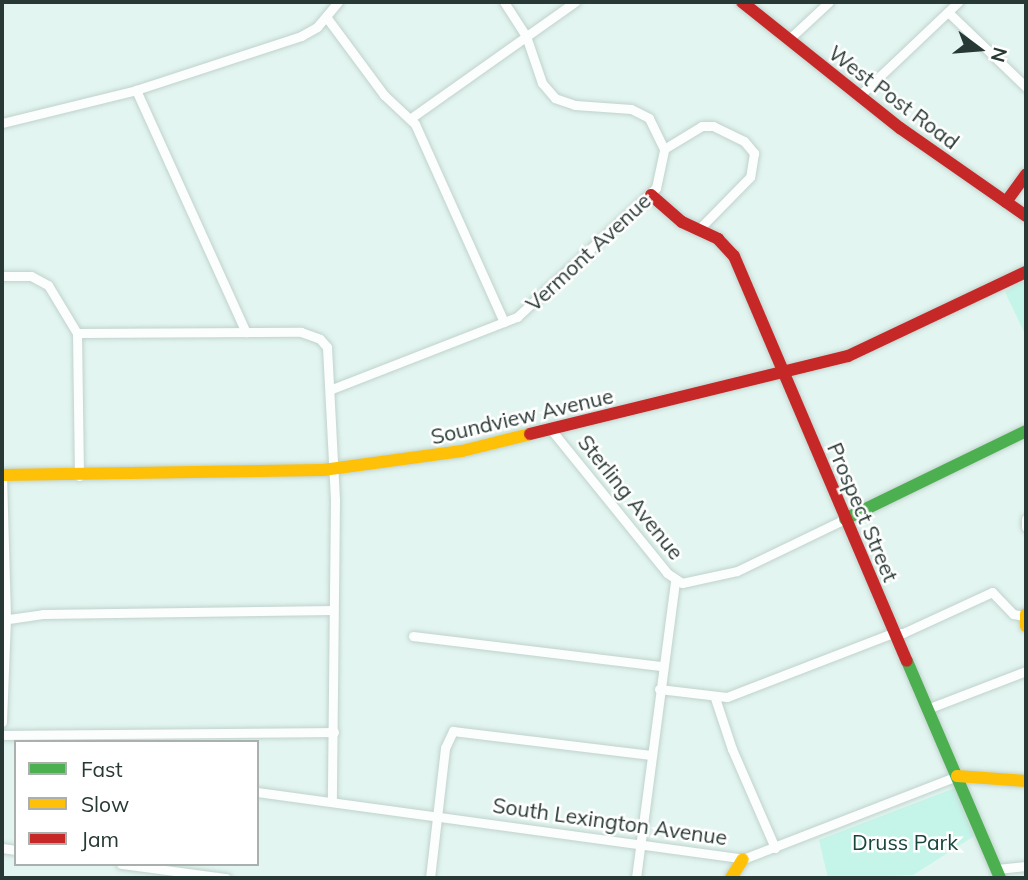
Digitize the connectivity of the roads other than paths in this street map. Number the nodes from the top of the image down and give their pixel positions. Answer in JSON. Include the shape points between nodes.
{"nodes":[{"id":1,"x":338,"y":2,"type":"edge"},
{"id":2,"x":504,"y":2,"type":"edge"},
{"id":3,"x":575,"y":2,"type":"edge"},
{"id":4,"x":742,"y":2,"type":"edge"},
{"id":5,"x":829,"y":2,"type":"edge"},
{"id":6,"x":958,"y":2,"type":"edge"},
{"id":7,"x":948,"y":12,"type":"junction"},
{"id":8,"x":327,"y":18,"type":"junction"},
{"id":9,"x":526,"y":36,"type":"junction"},
{"id":10,"x":789,"y":39,"type":"junction"},
{"id":11,"x":1026,"y":87,"type":"edge"},
{"id":12,"x":136,"y":90,"type":"junction"},
{"id":13,"x":859,"y":96,"type":"junction"},
{"id":14,"x":411,"y":118,"type":"junction"},
{"id":15,"x":2,"y":122,"type":"edge"},
{"id":16,"x":664,"y":149,"type":"junction"},
{"id":17,"x":1026,"y":174,"type":"edge"},
{"id":18,"x":651,"y":195,"type":"junction"},
{"id":19,"x":1006,"y":202,"type":"junction"},
{"id":20,"x":1026,"y":216,"type":"edge"},
{"id":21,"x":698,"y":230,"type":"junction"},
{"id":22,"x":1026,"y":272,"type":"edge"},
{"id":23,"x":2,"y":276,"type":"edge"},
{"id":24,"x":504,"y":322,"type":"junction"},
{"id":25,"x":247,"y":332,"type":"junction"},
{"id":26,"x":77,"y":333,"type":"junction"},
{"id":27,"x":782,"y":373,"type":"junction"},
{"id":28,"x":332,"y":389,"type":"junction"},
{"id":29,"x":1026,"y":431,"type":"edge"},
{"id":30,"x":553,"y":432,"type":"junction"},
{"id":31,"x":334,"y":469,"type":"junction"},
{"id":32,"x":2,"y":475,"type":"edge"},
{"id":33,"x":79,"y":475,"type":"junction"},
{"id":34,"x":845,"y":519,"type":"junction"},
{"id":35,"x":1026,"y":519,"type":"edge"},
{"id":36,"x":1026,"y":527,"type":"edge"},
{"id":37,"x":674,"y":580,"type":"junction"},
{"id":38,"x":334,"y":610,"type":"junction"},
{"id":39,"x":4,"y":619,"type":"edge"},
{"id":40,"x":1025,"y":619,"type":"edge"},
{"id":41,"x":895,"y":634,"type":"junction"},
{"id":42,"x":413,"y":636,"type":"dead end"},
{"id":43,"x":662,"y":666,"type":"junction"},
{"id":44,"x":1026,"y":671,"type":"edge"},
{"id":45,"x":659,"y":688,"type":"junction"},
{"id":46,"x":715,"y":698,"type":"junction"},
{"id":47,"x":927,"y":709,"type":"junction"},
{"id":48,"x":2,"y":722,"type":"edge"},
{"id":49,"x":334,"y":732,"type":"junction"},
{"id":50,"x":2,"y":735,"type":"edge"},
{"id":51,"x":223,"y":738,"type":"edge"},
{"id":52,"x":651,"y":755,"type":"junction"},
{"id":53,"x":957,"y":776,"type":"junction"},
{"id":54,"x":1026,"y":781,"type":"edge"},
{"id":55,"x":259,"y":792,"type":"edge"},
{"id":56,"x":332,"y":800,"type":"junction"},
{"id":57,"x":438,"y":817,"type":"junction"},
{"id":58,"x":641,"y":843,"type":"junction"},
{"id":59,"x":775,"y":848,"type":"junction"},
{"id":60,"x":743,"y":859,"type":"junction"},
{"id":61,"x":134,"y":866,"type":"edge"},
{"id":62,"x":1026,"y":866,"type":"edge"},
{"id":63,"x":999,"y":874,"type":"edge"},
{"id":64,"x":207,"y":877,"type":"edge"},
{"id":65,"x":226,"y":878,"type":"edge"},
{"id":66,"x":430,"y":878,"type":"edge"},
{"id":67,"x":636,"y":878,"type":"edge"},
{"id":68,"x":731,"y":878,"type":"edge"}],
"edges":[{"from":1,"to":8,"type":"street"},
{"from":2,"to":9,"type":"street"},
{"from":3,"to":9,"type":"street"},
{"from":4,"to":10,"type":"street","name":"West Post Road"},
{"from":5,"to":10,"type":"street"},
{"from":6,"to":7,"type":"street"},
{"from":7,"to":11,"type":"street"},
{"from":7,"to":13,"type":"street"},
{"from":8,"to":12,"type":"street","via":[[301,36]]},
{"from":8,"to":14,"type":"street","via":[[384,95]]},
{"from":9,"to":14,"type":"street"},
{"from":9,"to":16,"type":"street","via":[[542,83],[555,98],[575,105],[639,111],[653,124]]},
{"from":10,"to":13,"type":"street","name":"West Post Road"},
{"from":12,"to":15,"type":"street"},
{"from":12,"to":25,"type":"street"},
{"from":13,"to":19,"type":"street","name":"West Post Road"},
{"from":14,"to":24,"type":"street"},
{"from":16,"to":18,"type":"street","name":"Vermont Avenue"},
{"from":16,"to":21,"type":"street","via":[[702,127],[722,129],[750,146],[755,162],[750,177]]},
{"from":17,"to":19,"type":"street"},
{"from":18,"to":21,"type":"street","name":"Prospect Street"},
{"from":18,"to":24,"type":"street","name":"Vermont Avenue","via":[[533,305]]},
{"from":19,"to":20,"type":"street","name":"West Post Road"},
{"from":21,"to":27,"type":"street","name":"Prospect Street","via":[[718,239],[734,256]]},
{"from":22,"to":27,"type":"street","name":"Soundview Avenue","via":[[879,343]]},
{"from":23,"to":26,"type":"street","via":[[43,281]]},
{"from":24,"to":28,"type":"street","name":"Vermont Avenue"},
{"from":25,"to":26,"type":"street"},
{"from":25,"to":28,"type":"street","via":[[301,332],[320,339],[331,364]]},
{"from":26,"to":33,"type":"street"},
{"from":27,"to":30,"type":"street","name":"Soundview Avenue"},
{"from":27,"to":34,"type":"street","name":"Prospect Street"},
{"from":28,"to":31,"type":"street"},
{"from":29,"to":34,"type":"street","name":"Sterling Avenue"},
{"from":30,"to":31,"type":"street","name":"Soundview Avenue","via":[[413,460]]},
{"from":30,"to":37,"type":"street","name":"Sterling Avenue"},
{"from":31,"to":33,"type":"street","name":"Soundview Avenue"},
{"from":31,"to":38,"type":"street"},
{"from":32,"to":33,"type":"street","name":"Soundview Avenue"},
{"from":32,"to":39,"type":"street"},
{"from":34,"to":37,"type":"street","name":"Sterling Avenue","via":[[737,571],[696,583]]},
{"from":34,"to":41,"type":"street","name":"Prospect Street"},
{"from":35,"to":36,"type":"street"},
{"from":37,"to":43,"type":"street"},
{"from":38,"to":39,"type":"street","via":[[277,608]]},
{"from":38,"to":49,"type":"street"},
{"from":39,"to":48,"type":"street"},
{"from":40,"to":41,"type":"street","via":[[1013,614],[992,592]]},
{"from":41,"to":46,"type":"street"},
{"from":41,"to":47,"type":"street","name":"Prospect Street"},
{"from":42,"to":43,"type":"street"},
{"from":43,"to":45,"type":"street"},
{"from":44,"to":47,"type":"street"},
{"from":45,"to":46,"type":"street"},
{"from":45,"to":52,"type":"street"},
{"from":46,"to":59,"type":"street"},
{"from":47,"to":53,"type":"street","name":"Prospect Street"},
{"from":49,"to":51,"type":"street"},
{"from":49,"to":56,"type":"street"},
{"from":50,"to":51,"type":"street"},
{"from":52,"to":57,"type":"street","via":[[453,730],[445,748]]},
{"from":52,"to":58,"type":"street"},
{"from":53,"to":54,"type":"street","name":"South Lexington Avenue"},
{"from":53,"to":59,"type":"street","name":"South Lexington Avenue"},
{"from":53,"to":63,"type":"street","name":"Prospect Street"},
{"from":55,"to":56,"type":"street","name":"South Lexington Avenue"},
{"from":56,"to":57,"type":"street","name":"South Lexington Avenue"},
{"from":57,"to":58,"type":"street","name":"South Lexington Avenue"},
{"from":57,"to":66,"type":"street"},
{"from":58,"to":60,"type":"street","name":"South Lexington Avenue"},
{"from":58,"to":67,"type":"street"},
{"from":59,"to":60,"type":"street","name":"South Lexington Avenue"},
{"from":60,"to":68,"type":"street"},
{"from":61,"to":64,"type":"street"},
{"from":62,"to":63,"type":"street"},
{"from":64,"to":65,"type":"street"}]}
